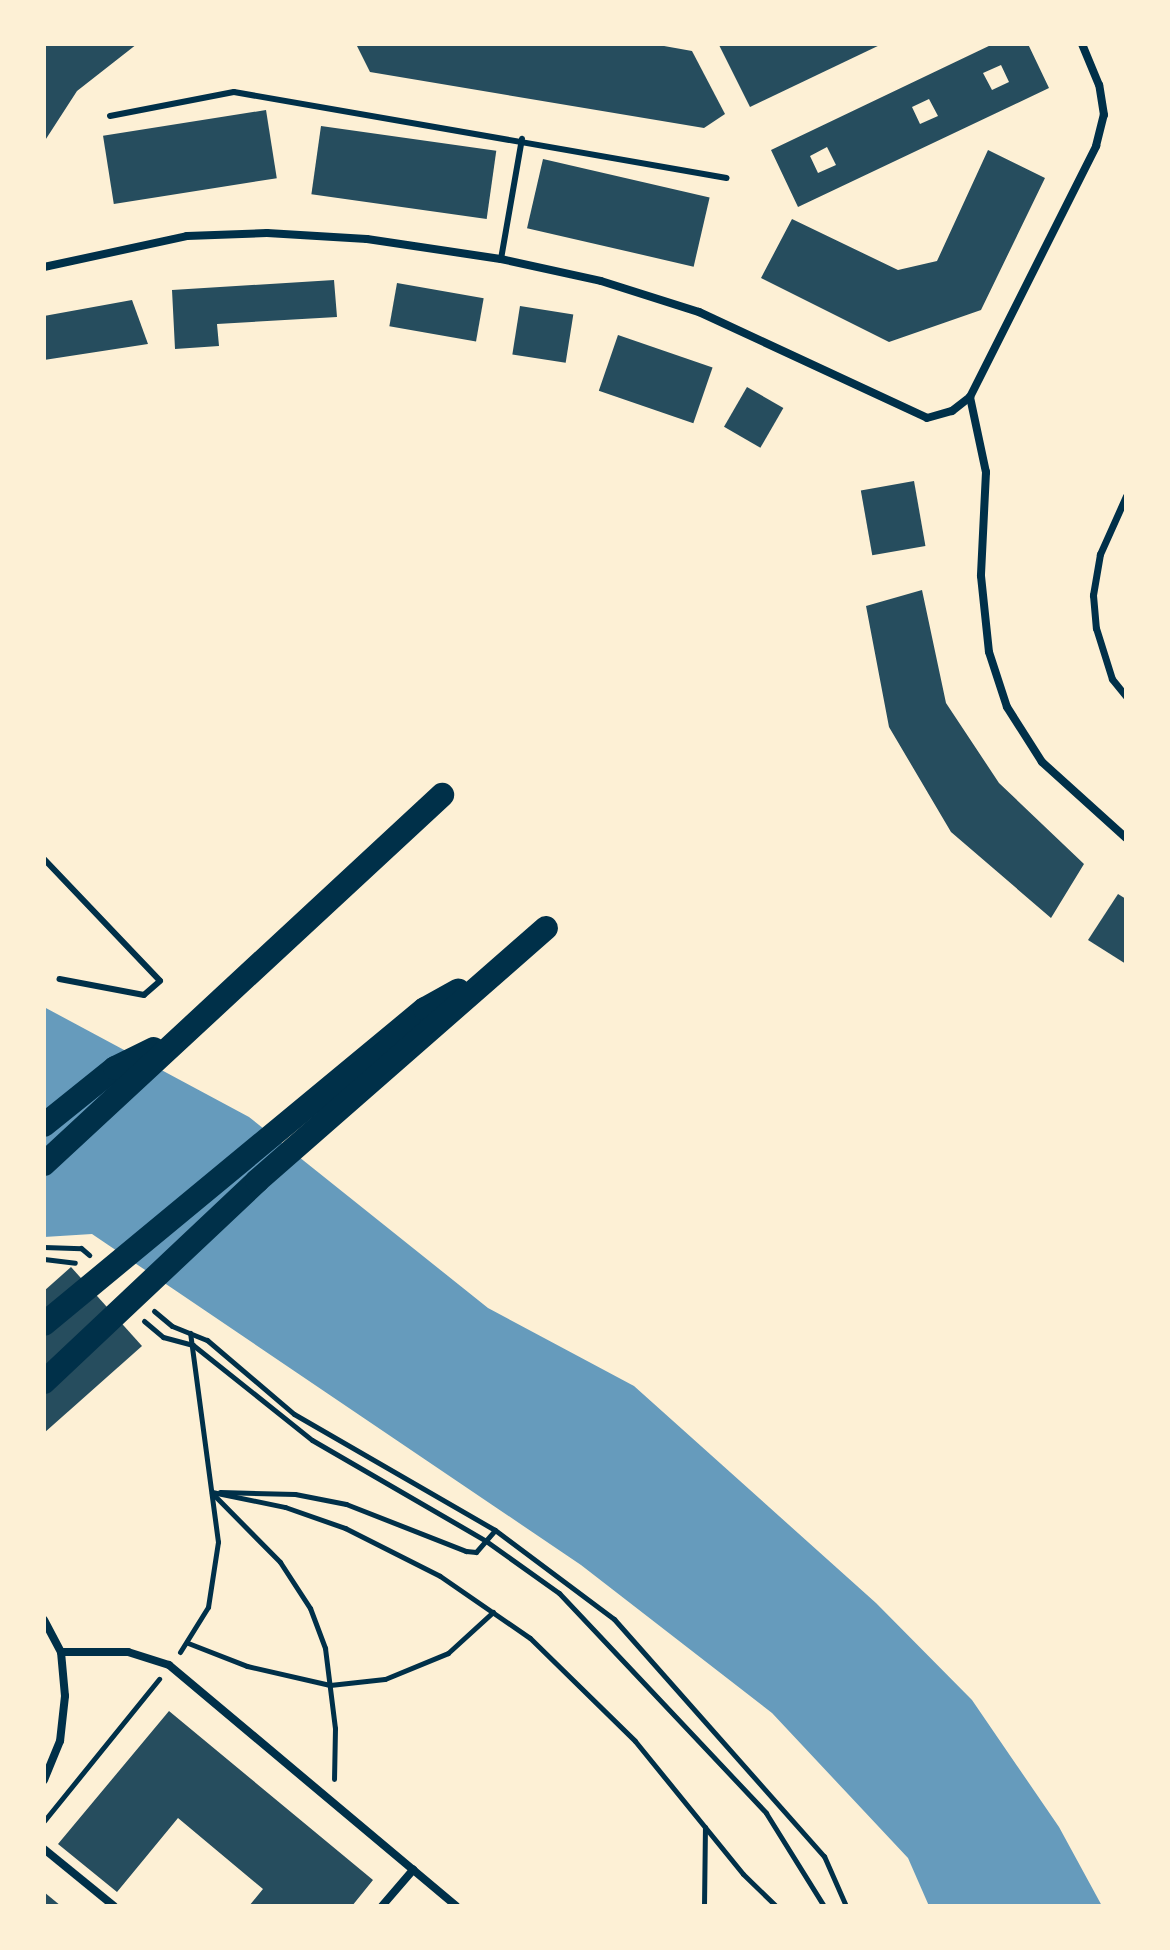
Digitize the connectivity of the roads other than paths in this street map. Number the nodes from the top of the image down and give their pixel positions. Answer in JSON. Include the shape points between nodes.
{"nodes":[{"id":1,"x":1082,"y":44,"type":"edge"},
{"id":2,"x":110,"y":116,"type":"dead end"},
{"id":3,"x":522,"y":139,"type":"junction"},
{"id":4,"x":727,"y":178,"type":"dead end"},
{"id":5,"x":501,"y":259,"type":"junction"},
{"id":6,"x":44,"y":267,"type":"edge"},
{"id":7,"x":970,"y":397,"type":"junction"},
{"id":8,"x":1126,"y":496,"type":"edge"},
{"id":9,"x":1126,"y":696,"type":"edge"},
{"id":10,"x":442,"y":795,"type":"dead end"},
{"id":11,"x":1126,"y":838,"type":"edge"},
{"id":12,"x":44,"y":859,"type":"edge"},
{"id":13,"x":546,"y":928,"type":"dead end"},
{"id":14,"x":59,"y":979,"type":"dead end"},
{"id":15,"x":433,"y":1013,"type":"junction"},
{"id":16,"x":178,"y":1037,"type":"junction"},
{"id":17,"x":44,"y":1125,"type":"edge"},
{"id":18,"x":44,"y":1164,"type":"edge"},
{"id":19,"x":44,"y":1324,"type":"edge"},
{"id":20,"x":44,"y":1382,"type":"edge"},
{"id":21,"x":44,"y":1620,"type":"edge"},
{"id":22,"x":61,"y":1652,"type":"junction"},
{"id":23,"x":44,"y":1780,"type":"edge"},
{"id":24,"x":44,"y":1849,"type":"edge"},
{"id":25,"x":413,"y":1870,"type":"junction"},
{"id":26,"x":114,"y":1906,"type":"edge"},
{"id":27,"x":382,"y":1906,"type":"edge"},
{"id":28,"x":456,"y":1906,"type":"edge"}],
"edges":[{"from":1,"to":7,"type":"street","via":[[1099,85],[1104,115],[1096,146]]},
{"from":2,"to":3,"type":"lane","via":[[234,92]]},
{"from":3,"to":4,"type":"lane"},
{"from":3,"to":5,"type":"lane"},
{"from":5,"to":6,"type":"street","via":[[367,239],[267,233],[187,236]]},
{"from":5,"to":7,"type":"street","via":[[601,281],[699,312],[927,418],[952,411]]},
{"from":7,"to":11,"type":"street","via":[[986,472],[981,576],[989,652],[1007,707],[1042,762]]},
{"from":8,"to":9,"type":"street","via":[[1100,554],[1093,595],[1108,666]]},
{"from":10,"to":16,"type":"highway"},
{"from":12,"to":14,"type":"lane","via":[[160,981],[144,995]]},
{"from":13,"to":15,"type":"highway","via":[[489,976]]},
{"from":15,"to":19,"type":"highway"},
{"from":15,"to":20,"type":"highway"},
{"from":16,"to":17,"type":"highway","via":[[115,1068]]},
{"from":16,"to":18,"type":"highway"},
{"from":21,"to":22,"type":"street"},
{"from":22,"to":23,"type":"street","via":[[65,1696],[60,1741]]},
{"from":22,"to":25,"type":"street","via":[[128,1652],[169,1665]]},
{"from":24,"to":26,"type":"street"},
{"from":25,"to":27,"type":"street"},
{"from":25,"to":28,"type":"street"}]}
